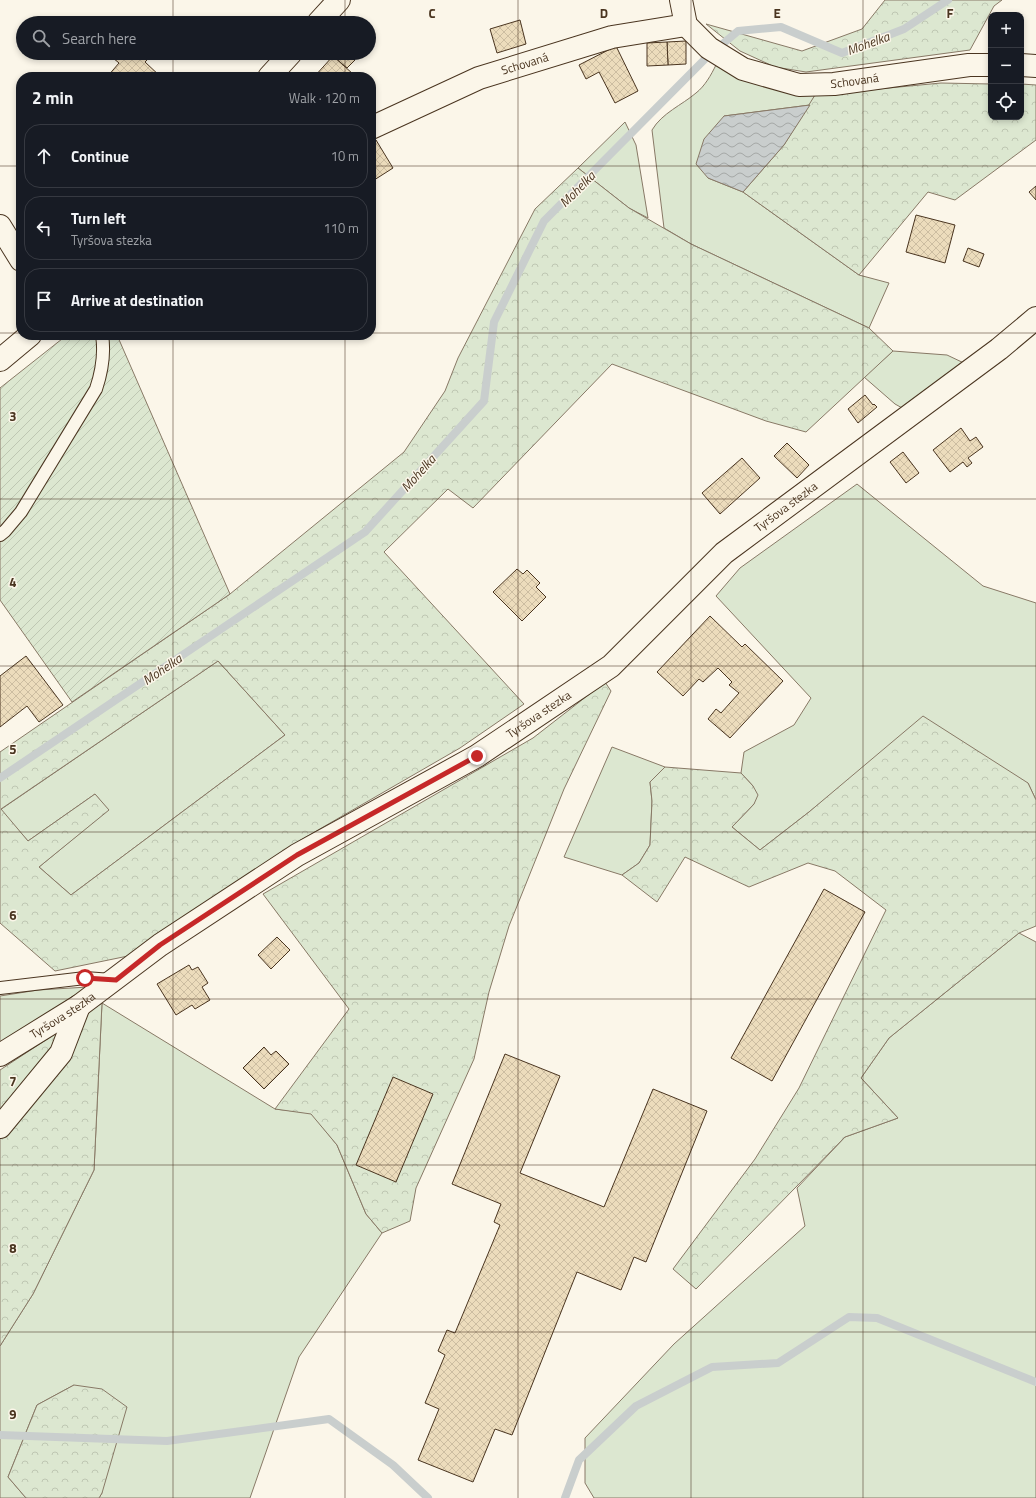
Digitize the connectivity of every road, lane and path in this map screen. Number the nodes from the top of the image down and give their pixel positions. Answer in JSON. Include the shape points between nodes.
{"nodes":[{"id":1,"x":339,"y":0,"type":"edge"},
{"id":2,"x":681,"y":0,"type":"edge"},
{"id":3,"x":324,"y":16,"type":"edge"},
{"id":4,"x":686,"y":25,"type":"junction"},
{"id":5,"x":285,"y":60,"type":"edge"},
{"id":6,"x":988,"y":65,"type":"edge"},
{"id":7,"x":1024,"y":65,"type":"edge"},
{"id":8,"x":1036,"y":66,"type":"edge"},
{"id":9,"x":274,"y":72,"type":"edge"},
{"id":10,"x":376,"y":126,"type":"edge"},
{"id":11,"x":0,"y":226,"type":"edge"},
{"id":12,"x":16,"y":252,"type":"edge"},
{"id":13,"x":1036,"y":318,"type":"edge"},
{"id":14,"x":24,"y":340,"type":"edge"},
{"id":15,"x":102,"y":340,"type":"edge"},
{"id":16,"x":0,"y":360,"type":"edge"},
{"id":17,"x":0,"y":535,"type":"edge"},
{"id":18,"x":116,"y":980,"type":"junction"},
{"id":19,"x":0,"y":988,"type":"edge"},
{"id":20,"x":79,"y":1006,"type":"junction"},
{"id":21,"x":0,"y":1055,"type":"edge"},
{"id":22,"x":0,"y":1127,"type":"edge"}],
"edges":[{"from":1,"to":3,"type":"street"},
{"from":2,"to":4,"type":"street"},
{"from":4,"to":6,"type":"street","name":"Schovaná","via":[[708,48],[743,69],[799,85],[834,84],[969,65]]},
{"from":4,"to":10,"type":"street","name":"Schovaná","via":[[612,37],[479,78]]},
{"from":5,"to":9,"type":"street"},
{"from":7,"to":8,"type":"street"},
{"from":11,"to":12,"type":"street"},
{"from":13,"to":18,"type":"street","name":"Tyršova stezka","via":[[999,350],[724,553],[611,666],[477,756],[297,855],[160,945]]},
{"from":14,"to":16,"type":"street"},
{"from":15,"to":17,"type":"lane","via":[[101,373],[96,389],[21,512]]},
{"from":18,"to":19,"type":"lane","via":[[85,978]]},
{"from":18,"to":20,"type":"street","name":"Tyršova stezka"},
{"from":20,"to":21,"type":"street","name":"Tyršova stezka"},
{"from":20,"to":22,"type":"street","via":[[62,1053]]}]}
